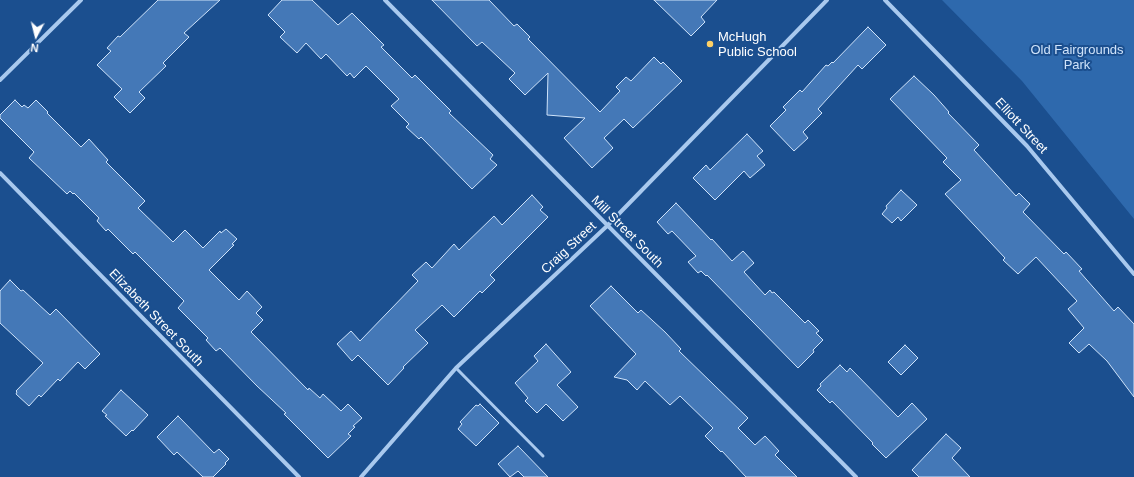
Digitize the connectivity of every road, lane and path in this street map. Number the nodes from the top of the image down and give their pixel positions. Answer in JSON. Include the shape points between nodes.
{"nodes":[{"id":1,"x":82,"y":0,"type":"edge"},
{"id":2,"x":384,"y":0,"type":"edge"},
{"id":3,"x":827,"y":0,"type":"edge"},
{"id":4,"x":885,"y":0,"type":"edge"},
{"id":5,"x":0,"y":80,"type":"edge"},
{"id":6,"x":0,"y":173,"type":"edge"},
{"id":7,"x":607,"y":226,"type":"junction"},
{"id":8,"x":1134,"y":274,"type":"edge"},
{"id":9,"x":456,"y":368,"type":"junction"},
{"id":10,"x":543,"y":456,"type":"dead end"},
{"id":11,"x":299,"y":477,"type":"edge"},
{"id":12,"x":361,"y":477,"type":"edge"},
{"id":13,"x":856,"y":477,"type":"edge"}],
"edges":[{"from":1,"to":5,"type":"street"},
{"from":2,"to":7,"type":"street","name":"Mill Street South"},
{"from":3,"to":7,"type":"street","name":"Craig Street"},
{"from":4,"to":8,"type":"street","name":"Elliott Street","via":[[1027,146]]},
{"from":6,"to":11,"type":"street","name":"Elizabeth Street South"},
{"from":7,"to":9,"type":"street","name":"Craig Street"},
{"from":7,"to":13,"type":"street","name":"Mill Street South"},
{"from":9,"to":10,"type":"lane"},
{"from":9,"to":12,"type":"street","name":"Craig Street"}]}
